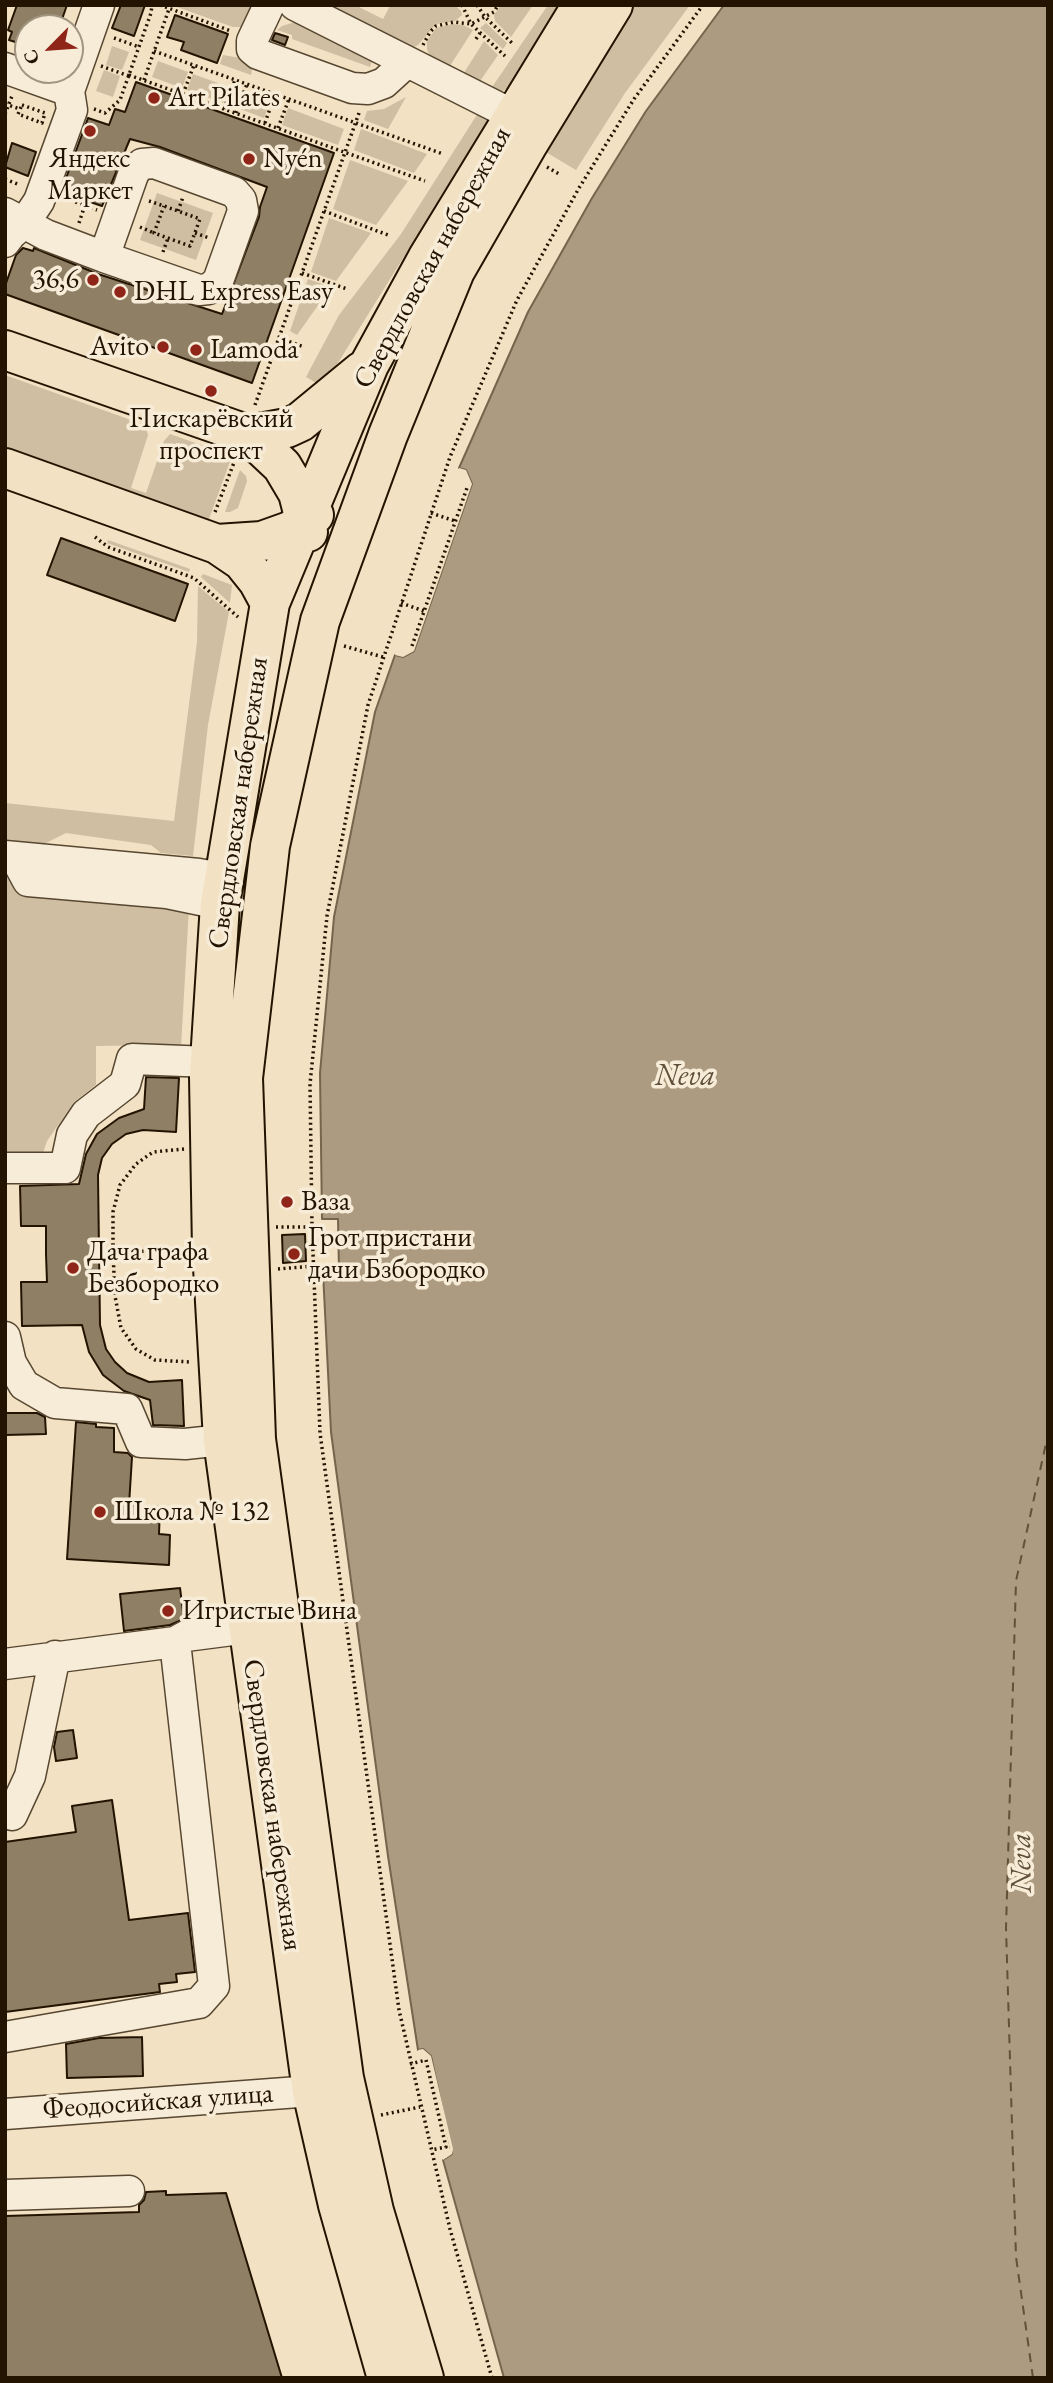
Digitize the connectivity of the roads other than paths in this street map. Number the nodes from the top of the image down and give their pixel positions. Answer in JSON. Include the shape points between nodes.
{"nodes":[{"id":1,"x":99,"y":5,"type":"edge"},
{"id":2,"x":270,"y":5,"type":"edge"},
{"id":3,"x":295,"y":5,"type":"edge"},
{"id":4,"x":582,"y":5,"type":"edge"},
{"id":5,"x":613,"y":5,"type":"edge"},
{"id":6,"x":414,"y":55,"type":"junction"},
{"id":7,"x":10,"y":77,"type":"edge"},
{"id":8,"x":71,"y":96,"type":"junction"},
{"id":9,"x":513,"y":115,"type":"junction"},
{"id":10,"x":12,"y":226,"type":"edge"},
{"id":11,"x":104,"y":257,"type":"junction"},
{"id":12,"x":5,"y":351,"type":"edge"},
{"id":13,"x":369,"y":365,"type":"junction"},
{"id":14,"x":246,"y":434,"type":"junction"},
{"id":15,"x":388,"y":435,"type":"junction"},
{"id":16,"x":5,"y":468,"type":"edge"},
{"id":17,"x":305,"y":522,"type":"junction"},
{"id":18,"x":214,"y":532,"type":"junction"},
{"id":19,"x":254,"y":610,"type":"junction"},
{"id":20,"x":330,"y":633,"type":"junction"},
{"id":21,"x":10,"y":857,"type":"edge"},
{"id":22,"x":221,"y":891,"type":"junction"},
{"id":23,"x":210,"y":1062,"type":"junction"},
{"id":24,"x":5,"y":1168,"type":"edge"},
{"id":25,"x":5,"y":1337,"type":"edge"},
{"id":26,"x":223,"y":1440,"type":"junction"},
{"id":27,"x":248,"y":1628,"type":"junction"},
{"id":28,"x":175,"y":1642,"type":"junction"},
{"id":29,"x":55,"y":1656,"type":"junction"},
{"id":30,"x":5,"y":1664,"type":"edge"},
{"id":31,"x":12,"y":1815,"type":"dead end"},
{"id":32,"x":5,"y":2037,"type":"edge"},
{"id":33,"x":312,"y":2091,"type":"junction"},
{"id":34,"x":5,"y":2114,"type":"edge"},
{"id":35,"x":129,"y":2192,"type":"dead end"},
{"id":36,"x":5,"y":2195,"type":"edge"},
{"id":37,"x":387,"y":2378,"type":"edge"},
{"id":38,"x":424,"y":2378,"type":"edge"}],
"edges":[{"from":1,"to":8,"type":"street"},
{"from":2,"to":6,"type":"street","via":[[252,49],[352,88],[384,83]]},
{"from":3,"to":6,"type":"street"},
{"from":4,"to":9,"type":"main road","name":"Свердловская набережная"},
{"from":5,"to":15,"type":"main road","name":"Свердловская набережная","via":[[455,271]]},
{"from":6,"to":9,"type":"street"},
{"from":7,"to":8,"type":"street"},
{"from":8,"to":10,"type":"street","via":[[72,110],[34,210]]},
{"from":9,"to":13,"type":"main road","name":"Свердловская набережная"},
{"from":10,"to":11,"type":"street"},
{"from":11,"to":11,"type":"street","via":[[199,290],[209,289],[218,281],[243,211],[241,200],[234,192],[154,163],[142,164],[134,172]]},
{"from":12,"to":14,"type":"main road"},
{"from":13,"to":14,"type":"main road","via":[[300,422]]},
{"from":13,"to":17,"type":"main road","name":"Свердловская набережная"},
{"from":14,"to":17,"type":"main road","via":[[282,466],[298,493]]},
{"from":15,"to":17,"type":"main road","name":"Свердловская набережная","via":[[357,478]]},
{"from":15,"to":20,"type":"main road","name":"Свердловская набережная"},
{"from":16,"to":18,"type":"main road"},
{"from":17,"to":18,"type":"main road","via":[[262,541]]},
{"from":17,"to":19,"type":"main road","name":"Свердловская набережная"},
{"from":17,"to":20,"type":"main road","name":"Свердловская набережная"},
{"from":18,"to":19,"type":"main road","via":[[258,581]]},
{"from":19,"to":22,"type":"main road","name":"Свердловская набережная"},
{"from":20,"to":38,"type":"main road","name":"Свердловская набережная","via":[[270,846],[243,1077],[256,1440],[344,2078],[374,2211]]},
{"from":21,"to":22,"type":"street","via":[[199,873]]},
{"from":22,"to":23,"type":"main road","name":"Свердловская набережная"},
{"from":23,"to":24,"type":"street","via":[[132,1059],[125,1084],[86,1114],[72,1135],[65,1168]]},
{"from":23,"to":26,"type":"main road","name":"Свердловская набережная","via":[[212,1250]]},
{"from":25,"to":26,"type":"street","via":[[24,1385],[55,1403],[127,1409],[141,1442]]},
{"from":26,"to":27,"type":"main road","name":"Свердловская набережная"},
{"from":27,"to":28,"type":"street","via":[[186,1636]]},
{"from":27,"to":33,"type":"main road","name":"Свердловская набережная"},
{"from":28,"to":29,"type":"street"},
{"from":28,"to":32,"type":"street","via":[[214,1986],[199,2003]]},
{"from":29,"to":30,"type":"street"},
{"from":29,"to":31,"type":"street","via":[[30,1776]]},
{"from":33,"to":34,"type":"street","name":"Феодосийская улица"},
{"from":33,"to":37,"type":"main road","name":"Свердловская набережная","via":[[338,2206]]},
{"from":35,"to":36,"type":"street"}]}
